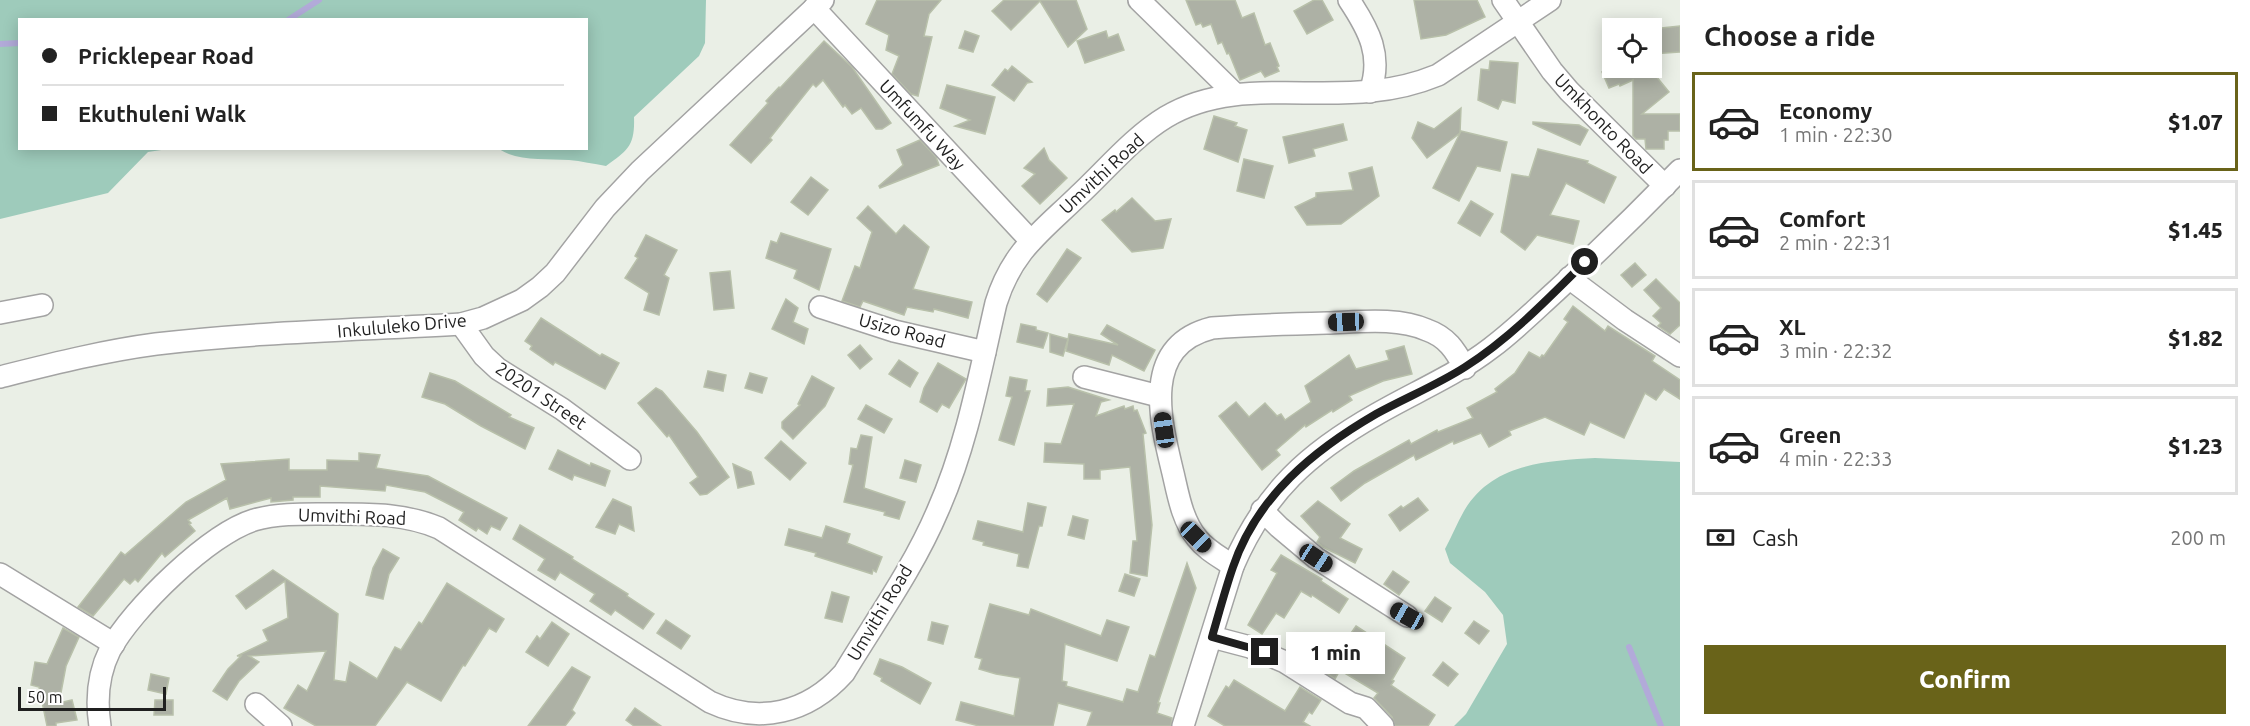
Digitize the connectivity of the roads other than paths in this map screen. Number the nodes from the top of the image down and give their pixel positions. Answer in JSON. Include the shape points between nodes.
{"nodes":[{"id":1,"x":1140,"y":0,"type":"edge"},
{"id":2,"x":1349,"y":0,"type":"edge"},
{"id":3,"x":1503,"y":0,"type":"edge"},
{"id":4,"x":1550,"y":0,"type":"edge"},
{"id":5,"x":818,"y":4,"type":"edge"},
{"id":6,"x":1519,"y":22,"type":"junction"},
{"id":7,"x":1370,"y":92,"type":"junction"},
{"id":8,"x":1235,"y":94,"type":"junction"},
{"id":9,"x":1680,"y":170,"type":"edge"},
{"id":10,"x":1665,"y":186,"type":"junction"},
{"id":11,"x":1031,"y":241,"type":"junction"},
{"id":12,"x":1569,"y":278,"type":"junction"},
{"id":13,"x":42,"y":305,"type":"dead end"},
{"id":14,"x":820,"y":307,"type":"dead end"},
{"id":15,"x":0,"y":313,"type":"edge"},
{"id":16,"x":461,"y":324,"type":"junction"},
{"id":17,"x":985,"y":352,"type":"junction"},
{"id":18,"x":1680,"y":356,"type":"edge"},
{"id":19,"x":1465,"y":368,"type":"junction"},
{"id":20,"x":0,"y":377,"type":"edge"},
{"id":21,"x":1084,"y":377,"type":"dead end"},
{"id":22,"x":1159,"y":396,"type":"junction"},
{"id":23,"x":630,"y":459,"type":"dead end"},
{"id":24,"x":1262,"y":510,"type":"junction"},
{"id":25,"x":1233,"y":566,"type":"junction"},
{"id":26,"x":0,"y":574,"type":"edge"},
{"id":27,"x":1407,"y":616,"type":"dead end"},
{"id":28,"x":1212,"y":637,"type":"junction"},
{"id":29,"x":114,"y":644,"type":"junction"},
{"id":30,"x":255,"y":704,"type":"dead end"},
{"id":31,"x":100,"y":726,"type":"edge"},
{"id":32,"x":281,"y":726,"type":"edge"},
{"id":33,"x":1183,"y":726,"type":"edge"},
{"id":34,"x":1383,"y":726,"type":"edge"}],
"edges":[{"from":1,"to":8,"type":"street"},
{"from":2,"to":7,"type":"street","via":[[1369,34],[1375,58],[1376,72]]},
{"from":3,"to":6,"type":"street","name":"Umkhonto Road"},
{"from":4,"to":6,"type":"street","name":"Umvithi Road"},
{"from":5,"to":11,"type":"street","name":"Umfumfu Way"},
{"from":5,"to":16,"type":"street","name":"Inkululeko Drive","via":[[640,171],[540,287],[522,300]]},
{"from":6,"to":7,"type":"street","name":"Umvithi Road","via":[[1438,75]]},
{"from":6,"to":10,"type":"street","name":"Umkhonto Road","via":[[1569,91]]},
{"from":7,"to":8,"type":"street","name":"Umvithi Road"},
{"from":8,"to":11,"type":"street","name":"Umvithi Road","via":[[1207,99],[1165,117]]},
{"from":9,"to":10,"type":"street"},
{"from":10,"to":12,"type":"street"},
{"from":11,"to":17,"type":"street","name":"Umvithi Road","via":[[1003,280]]},
{"from":12,"to":18,"type":"street"},
{"from":12,"to":19,"type":"street"},
{"from":13,"to":15,"type":"street"},
{"from":14,"to":17,"type":"street","name":"Usizo Road","via":[[894,332]]},
{"from":16,"to":20,"type":"street","name":"Inkululeko Drive","via":[[154,345],[84,356]]},
{"from":16,"to":23,"type":"street","name":"20201 Street","via":[[498,369],[562,409]]},
{"from":17,"to":29,"type":"street","name":"Umvithi Road","via":[[954,471],[919,549],[844,673],[830,688],[802,706],[762,714],[722,708],[439,528],[424,521],[378,514],[273,515],[234,528],[187,562],[135,615]]},
{"from":19,"to":22,"type":"street","via":[[1453,346],[1416,326],[1363,322],[1212,328],[1191,336],[1174,351],[1165,367]]},
{"from":19,"to":24,"type":"street","via":[[1328,444],[1292,474]]},
{"from":21,"to":22,"type":"street"},
{"from":22,"to":25,"type":"street","via":[[1167,447],[1189,525],[1208,549]]},
{"from":24,"to":25,"type":"street"},
{"from":24,"to":27,"type":"street","via":[[1316,558]]},
{"from":25,"to":28,"type":"street"},
{"from":26,"to":29,"type":"street"},
{"from":28,"to":33,"type":"street"},
{"from":28,"to":34,"type":"street","via":[[1250,646],[1285,662],[1350,703],[1366,708]]},
{"from":29,"to":31,"type":"street","name":"Umvithi Road","via":[[100,677]]},
{"from":30,"to":32,"type":"street"}]}
